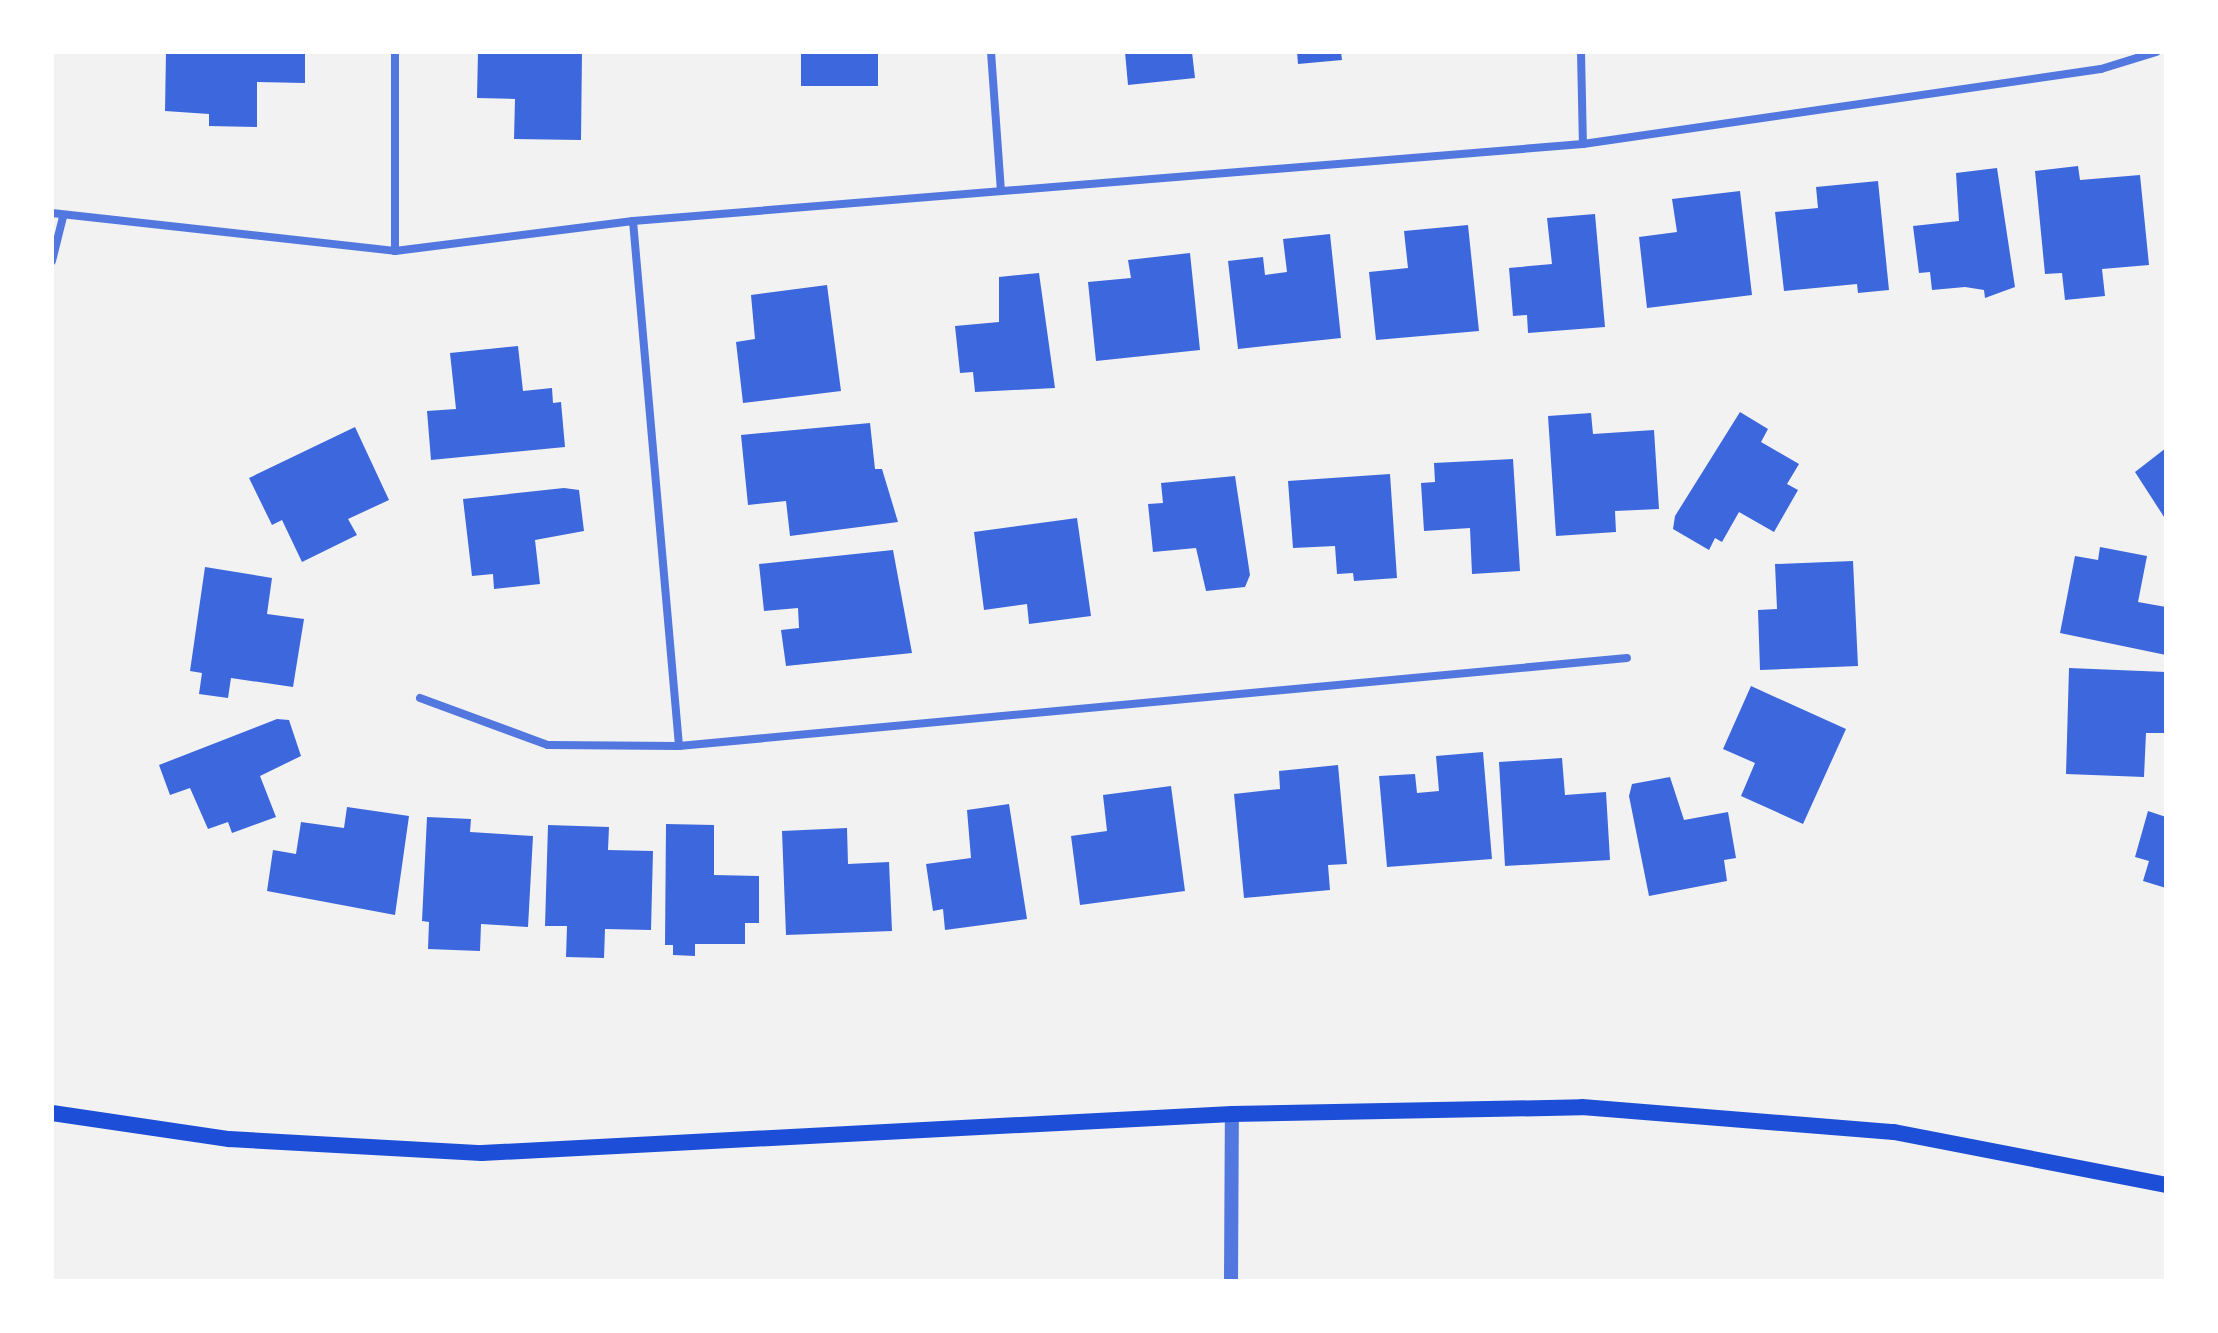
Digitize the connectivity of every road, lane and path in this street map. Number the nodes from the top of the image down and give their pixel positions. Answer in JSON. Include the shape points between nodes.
{"nodes":[{"id":1,"x":395,"y":52,"type":"edge"},
{"id":2,"x":991,"y":52,"type":"edge"},
{"id":3,"x":1581,"y":52,"type":"edge"},
{"id":4,"x":2156,"y":52,"type":"edge"},
{"id":5,"x":1583,"y":144,"type":"junction"},
{"id":6,"x":1001,"y":190,"type":"junction"},
{"id":7,"x":52,"y":213,"type":"edge"},
{"id":8,"x":63,"y":217,"type":"junction"},
{"id":9,"x":633,"y":221,"type":"junction"},
{"id":10,"x":395,"y":251,"type":"junction"},
{"id":11,"x":52,"y":261,"type":"edge"},
{"id":12,"x":1627,"y":658,"type":"dead end"},
{"id":13,"x":420,"y":698,"type":"dead end"},
{"id":14,"x":679,"y":746,"type":"junction"},
{"id":15,"x":52,"y":1113,"type":"edge"},
{"id":16,"x":1232,"y":1114,"type":"junction"},
{"id":17,"x":2166,"y":1185,"type":"edge"},
{"id":18,"x":1231,"y":1281,"type":"edge"}],
"edges":[{"from":1,"to":10,"type":"street"},
{"from":2,"to":6,"type":"street"},
{"from":3,"to":5,"type":"street"},
{"from":4,"to":5,"type":"street","via":[[2101,69]]},
{"from":5,"to":6,"type":"street"},
{"from":6,"to":9,"type":"street"},
{"from":7,"to":8,"type":"street"},
{"from":8,"to":10,"type":"street"},
{"from":8,"to":11,"type":"street"},
{"from":9,"to":10,"type":"street"},
{"from":9,"to":14,"type":"street"},
{"from":12,"to":14,"type":"street"},
{"from":13,"to":14,"type":"street","via":[[548,745]]},
{"from":15,"to":16,"type":"main road","via":[[229,1139],[482,1153]]},
{"from":16,"to":17,"type":"main road","via":[[1451,1106],[1728,1115],[1894,1132]]},
{"from":16,"to":18,"type":"street"}]}
